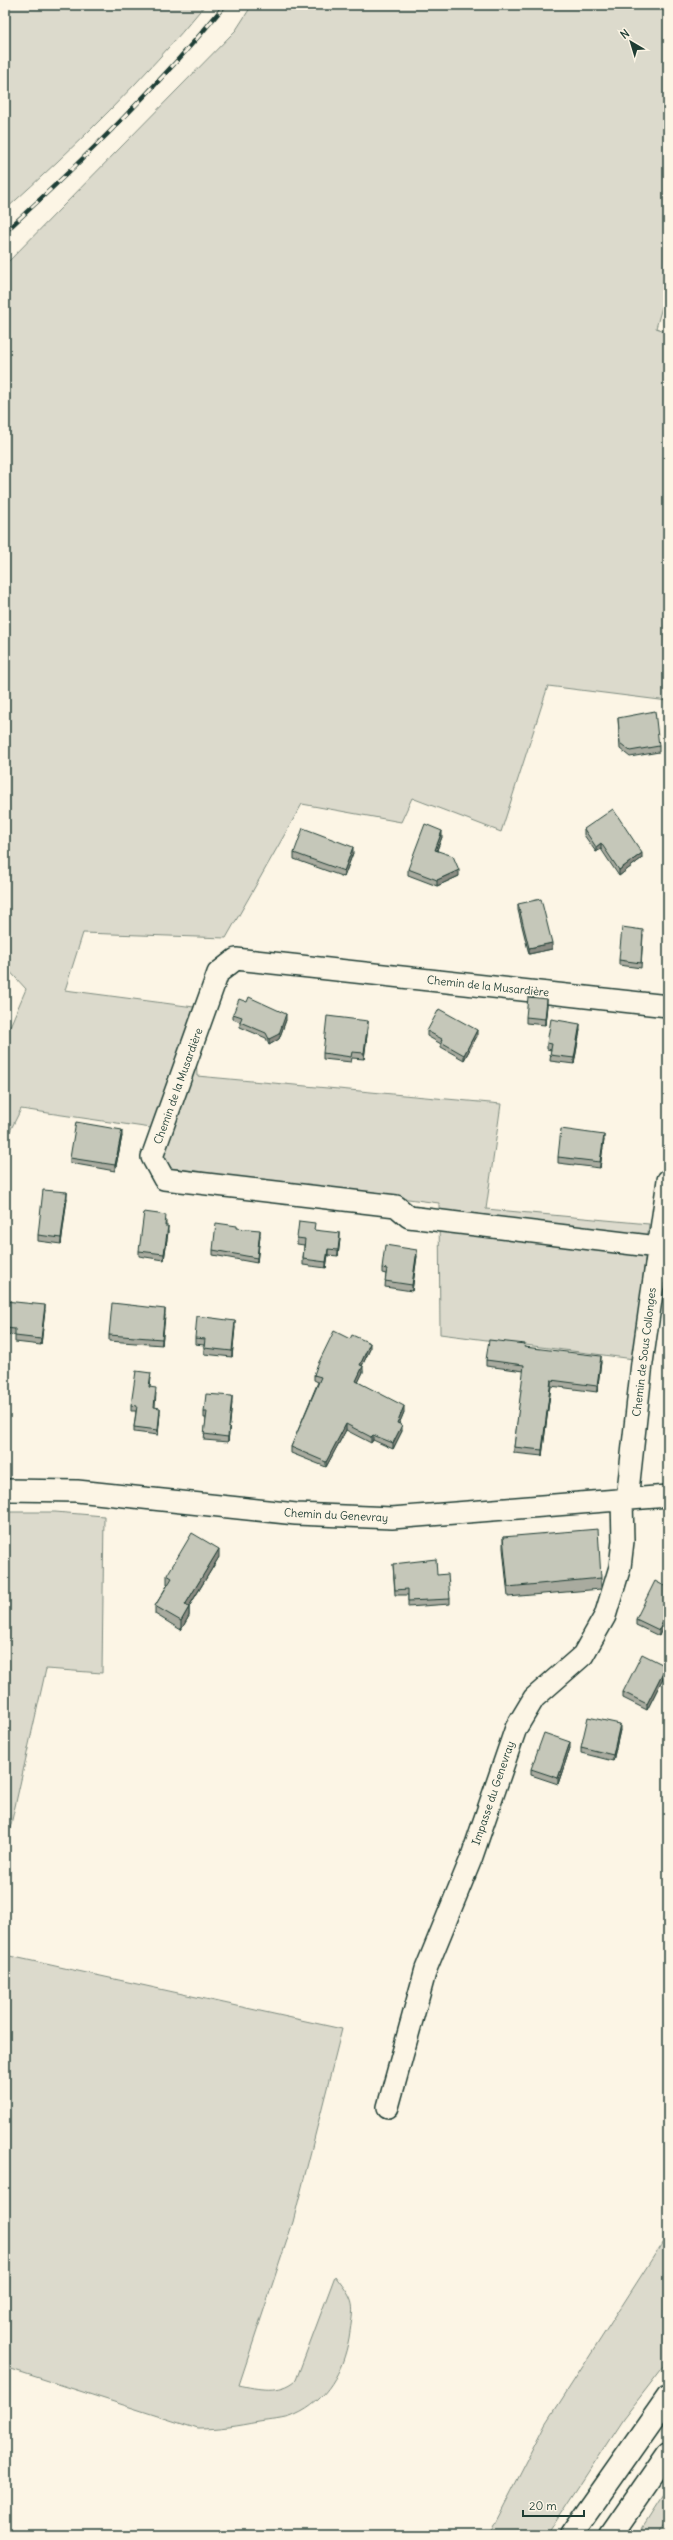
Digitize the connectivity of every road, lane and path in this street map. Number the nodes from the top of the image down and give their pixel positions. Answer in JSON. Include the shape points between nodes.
{"nodes":[{"id":1,"x":668,"y":1006,"type":"edge"},
{"id":2,"x":668,"y":1180,"type":"edge"},
{"id":3,"x":658,"y":1247,"type":"junction"},
{"id":4,"x":661,"y":1279,"type":"edge"},
{"id":5,"x":5,"y":1490,"type":"edge"},
{"id":6,"x":668,"y":1496,"type":"edge"},
{"id":7,"x":625,"y":1500,"type":"junction"},
{"id":8,"x":388,"y":2107,"type":"dead end"},
{"id":9,"x":668,"y":2396,"type":"edge"},
{"id":10,"x":668,"y":2452,"type":"edge"},
{"id":11,"x":571,"y":2535,"type":"edge"},
{"id":12,"x":611,"y":2535,"type":"edge"}],
"edges":[{"from":1,"to":3,"type":"street","name":"Chemin de la Musardière","via":[[236,959],[218,973],[152,1156],[164,1179],[396,1206],[409,1217]]},
{"from":2,"to":3,"type":"street","name":"Chemin de Sous Collonges"},
{"from":3,"to":4,"type":"street","name":"Chemin de Sous Collonges"},
{"from":4,"to":7,"type":"street","name":"Chemin de Sous Collonges"},
{"from":5,"to":7,"type":"street","name":"Chemin du Genevray","via":[[101,1493],[339,1517],[446,1515]]},
{"from":6,"to":7,"type":"street","name":"Chemin du Genevray"},
{"from":7,"to":8,"type":"street","name":"Impasse du Genevray","via":[[620,1567],[604,1616],[583,1655],[534,1698],[514,1734],[471,1859],[426,1969]]},
{"from":9,"to":11,"type":"highway"},
{"from":10,"to":12,"type":"highway"}]}
